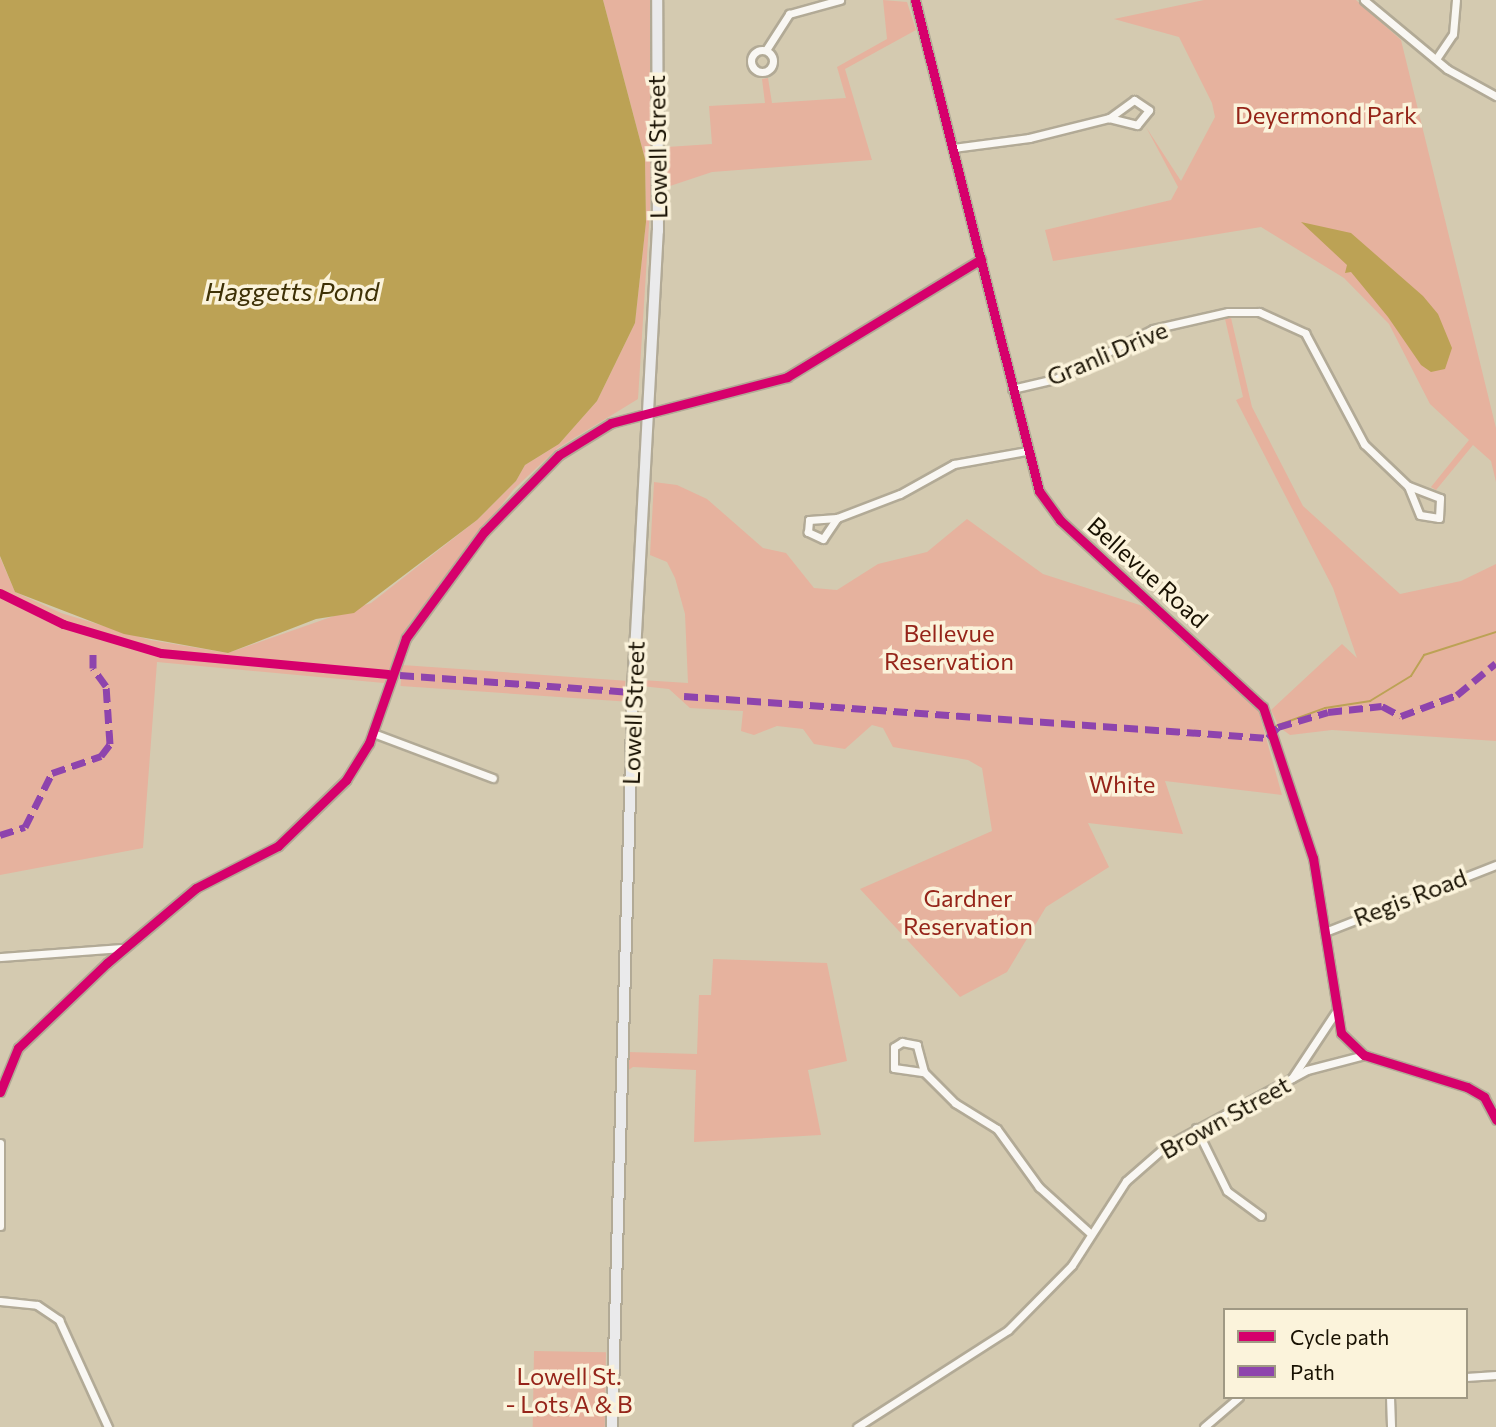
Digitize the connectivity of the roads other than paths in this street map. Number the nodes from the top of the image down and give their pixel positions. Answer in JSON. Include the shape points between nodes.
{"nodes":[{"id":1,"x":657,"y":0,"type":"edge"},
{"id":2,"x":840,"y":0,"type":"edge"},
{"id":3,"x":915,"y":0,"type":"edge"},
{"id":4,"x":1364,"y":0,"type":"edge"},
{"id":5,"x":1456,"y":0,"type":"edge"},
{"id":6,"x":766,"y":50,"type":"dead end"},
{"id":7,"x":1436,"y":59,"type":"junction"},
{"id":8,"x":1496,"y":96,"type":"edge"},
{"id":9,"x":1109,"y":118,"type":"junction"},
{"id":10,"x":953,"y":148,"type":"junction"},
{"id":11,"x":981,"y":259,"type":"junction"},
{"id":12,"x":1012,"y":389,"type":"junction"},
{"id":13,"x":645,"y":416,"type":"junction"},
{"id":14,"x":1026,"y":451,"type":"junction"},
{"id":15,"x":1408,"y":486,"type":"junction"},
{"id":16,"x":837,"y":518,"type":"dead end"},
{"id":17,"x":373,"y":733,"type":"junction"},
{"id":18,"x":493,"y":778,"type":"dead end"},
{"id":19,"x":1496,"y":865,"type":"edge"},
{"id":20,"x":1325,"y":932,"type":"junction"},
{"id":21,"x":123,"y":948,"type":"junction"},
{"id":22,"x":0,"y":957,"type":"edge"},
{"id":23,"x":1335,"y":1013,"type":"junction"},
{"id":24,"x":1364,"y":1055,"type":"junction"},
{"id":25,"x":924,"y":1072,"type":"junction"},
{"id":26,"x":1292,"y":1079,"type":"junction"},
{"id":27,"x":0,"y":1092,"type":"edge"},
{"id":28,"x":1496,"y":1120,"type":"edge"},
{"id":29,"x":1196,"y":1128,"type":"junction"},
{"id":30,"x":0,"y":1143,"type":"edge"},
{"id":31,"x":1261,"y":1216,"type":"dead end"},
{"id":32,"x":0,"y":1226,"type":"edge"},
{"id":33,"x":1091,"y":1234,"type":"junction"},
{"id":34,"x":0,"y":1301,"type":"edge"},
{"id":35,"x":1496,"y":1374,"type":"edge"},
{"id":36,"x":1468,"y":1377,"type":"edge"},
{"id":37,"x":1237,"y":1399,"type":"edge"},
{"id":38,"x":1390,"y":1399,"type":"edge"},
{"id":39,"x":108,"y":1427,"type":"edge"},
{"id":40,"x":611,"y":1427,"type":"edge"},
{"id":41,"x":857,"y":1427,"type":"edge"},
{"id":42,"x":1204,"y":1427,"type":"edge"},
{"id":43,"x":1391,"y":1427,"type":"edge"}],
"edges":[{"from":1,"to":13,"type":"main road","name":"Lowell Street","via":[[658,221]]},
{"from":2,"to":6,"type":"street","via":[[789,14]]},
{"from":3,"to":10,"type":"street","name":"Bellevue Road"},
{"from":4,"to":7,"type":"street"},
{"from":5,"to":7,"type":"street","via":[[1452,34]]},
{"from":7,"to":8,"type":"street"},
{"from":9,"to":9,"type":"street","via":[[1133,100],[1149,110],[1137,125]]},
{"from":9,"to":10,"type":"street","via":[[1030,138]]},
{"from":10,"to":11,"type":"street","name":"Bellevue Road"},
{"from":11,"to":12,"type":"street","name":"Bellevue Road"},
{"from":11,"to":13,"type":"street","via":[[787,377]]},
{"from":12,"to":14,"type":"street","name":"Bellevue Road"},
{"from":12,"to":15,"type":"street","name":"Granli Drive","via":[[1055,379],[1153,329],[1228,312],[1259,312],[1305,333],[1357,435]]},
{"from":13,"to":17,"type":"street","via":[[611,423],[559,455],[484,532],[407,638]]},
{"from":13,"to":40,"type":"main road","name":"Lowell Street"},
{"from":14,"to":16,"type":"street","via":[[954,464],[901,494]]},
{"from":14,"to":20,"type":"street","name":"Bellevue Road","via":[[1040,491],[1060,520],[1263,707],[1313,858]]},
{"from":15,"to":15,"type":"street","name":"Granli Drive","via":[[1440,498],[1439,518],[1420,515]]},
{"from":17,"to":18,"type":"street"},
{"from":17,"to":21,"type":"street","via":[[346,780],[287,839],[197,888]]},
{"from":19,"to":20,"type":"street","name":"Regis Road"},
{"from":20,"to":23,"type":"street","name":"Bellevue Road"},
{"from":21,"to":22,"type":"street"},
{"from":21,"to":27,"type":"street","via":[[26,1039],[9,1063]]},
{"from":23,"to":24,"type":"street","name":"Bellevue Road","via":[[1341,1033]]},
{"from":23,"to":26,"type":"street"},
{"from":24,"to":26,"type":"street","name":"Brown Street","via":[[1332,1061]]},
{"from":24,"to":28,"type":"street","name":"Bellevue Road","via":[[1484,1097]]},
{"from":25,"to":25,"type":"street","via":[[898,1071],[890,1058],[894,1047],[908,1041],[917,1045]]},
{"from":25,"to":33,"type":"street","via":[[955,1104],[997,1129],[1039,1186]]},
{"from":26,"to":29,"type":"street","name":"Brown Street"},
{"from":29,"to":31,"type":"street","via":[[1227,1192]]},
{"from":29,"to":33,"type":"street","name":"Brown Street","via":[[1126,1181]]},
{"from":30,"to":32,"type":"street"},
{"from":33,"to":41,"type":"street","name":"Brown Street","via":[[1067,1272],[1008,1330]]},
{"from":34,"to":39,"type":"street","via":[[37,1305],[59,1320]]},
{"from":35,"to":36,"type":"street"},
{"from":37,"to":42,"type":"street"},
{"from":38,"to":43,"type":"street"}]}
